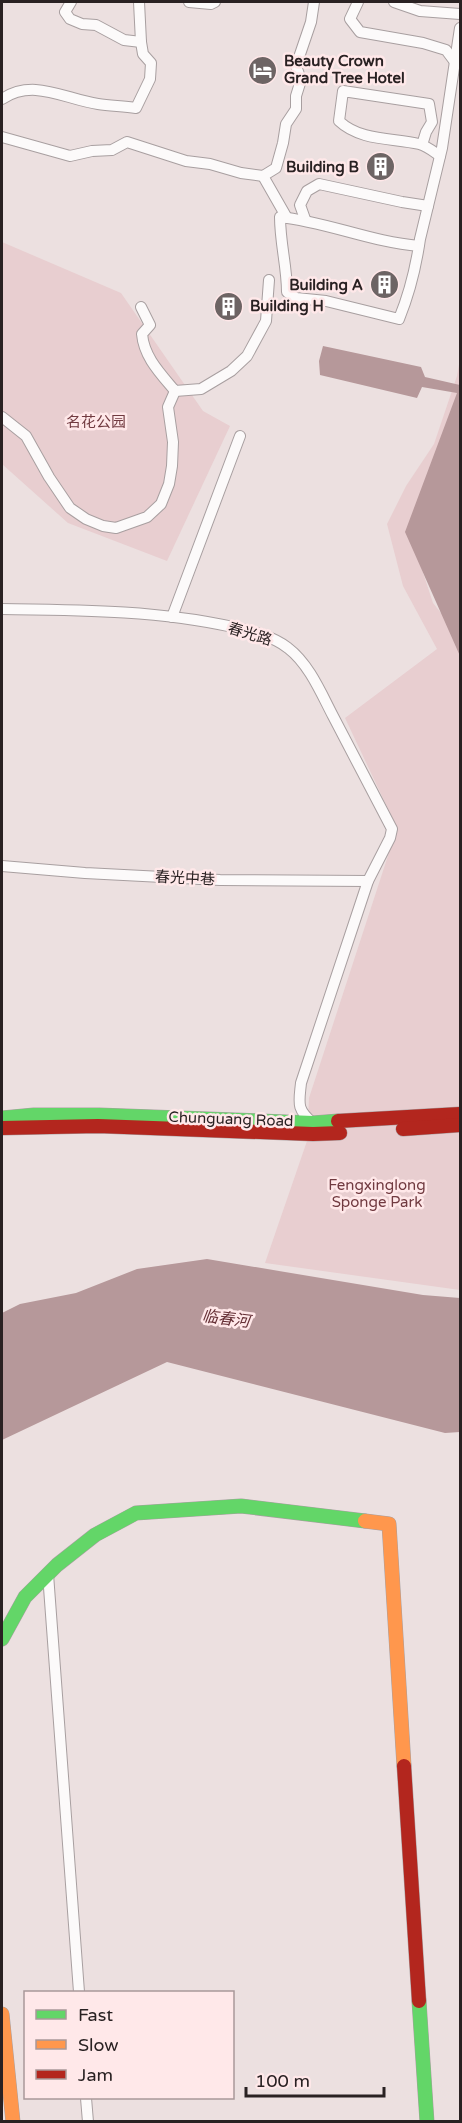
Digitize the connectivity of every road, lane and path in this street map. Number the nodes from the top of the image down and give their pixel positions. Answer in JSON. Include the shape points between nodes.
{"nodes":[{"id":1,"x":71,"y":2,"type":"edge"},
{"id":2,"x":139,"y":2,"type":"edge"},
{"id":3,"x":189,"y":2,"type":"edge"},
{"id":4,"x":215,"y":2,"type":"edge"},
{"id":5,"x":314,"y":2,"type":"edge"},
{"id":6,"x":358,"y":2,"type":"edge"},
{"id":7,"x":394,"y":2,"type":"edge"},
{"id":8,"x":460,"y":14,"type":"edge"},
{"id":9,"x":460,"y":28,"type":"edge"},
{"id":10,"x":141,"y":42,"type":"junction"},
{"id":11,"x":455,"y":62,"type":"junction"},
{"id":12,"x":2,"y":99,"type":"edge"},
{"id":13,"x":2,"y":137,"type":"edge"},
{"id":14,"x":422,"y":145,"type":"junction"},
{"id":15,"x":440,"y":156,"type":"junction"},
{"id":16,"x":264,"y":176,"type":"junction"},
{"id":17,"x":428,"y":206,"type":"junction"},
{"id":18,"x":287,"y":218,"type":"junction"},
{"id":19,"x":305,"y":219,"type":"junction"},
{"id":20,"x":419,"y":246,"type":"junction"},
{"id":21,"x":269,"y":280,"type":"dead end"},
{"id":22,"x":141,"y":307,"type":"dead end"},
{"id":23,"x":175,"y":391,"type":"junction"},
{"id":24,"x":2,"y":417,"type":"edge"},
{"id":25,"x":240,"y":436,"type":"dead end"},
{"id":26,"x":2,"y":609,"type":"edge"},
{"id":27,"x":172,"y":616,"type":"junction"},
{"id":28,"x":2,"y":866,"type":"edge"},
{"id":29,"x":368,"y":881,"type":"junction"},
{"id":30,"x":460,"y":1114,"type":"edge"},
{"id":31,"x":2,"y":1118,"type":"edge"},
{"id":32,"x":313,"y":1123,"type":"junction"},
{"id":33,"x":460,"y":1125,"type":"edge"},
{"id":34,"x":2,"y":1128,"type":"edge"},
{"id":35,"x":330,"y":1128,"type":"junction"},
{"id":36,"x":48,"y":1574,"type":"junction"},
{"id":37,"x":2,"y":1639,"type":"edge"},
{"id":38,"x":79,"y":1991,"type":"edge"},
{"id":39,"x":2,"y":2014,"type":"edge"},
{"id":40,"x":86,"y":2099,"type":"edge"},
{"id":41,"x":13,"y":2121,"type":"edge"},
{"id":42,"x":88,"y":2121,"type":"edge"},
{"id":43,"x":427,"y":2121,"type":"edge"}],
"edges":[{"from":1,"to":10,"type":"street","via":[[65,12],[70,19],[96,25],[124,40]]},
{"from":2,"to":10,"type":"street"},
{"from":3,"to":4,"type":"street"},
{"from":5,"to":16,"type":"street","via":[[296,66],[301,80],[296,109],[286,124],[276,168]]},
{"from":6,"to":11,"type":"street","via":[[350,20],[360,32],[446,50]]},
{"from":7,"to":8,"type":"street","via":[[420,11]]},
{"from":9,"to":11,"type":"street"},
{"from":10,"to":12,"type":"street","via":[[143,54],[151,63],[150,79],[136,108],[97,104],[31,89],[13,92]]},
{"from":11,"to":15,"type":"street"},
{"from":13,"to":16,"type":"street","via":[[70,156],[112,150],[127,142],[186,160]]},
{"from":14,"to":14,"type":"street","via":[[358,133],[344,126],[339,121],[343,91],[429,104],[432,122]]},
{"from":14,"to":15,"type":"street"},
{"from":15,"to":17,"type":"street"},
{"from":16,"to":18,"type":"street"},
{"from":17,"to":19,"type":"street","via":[[319,184],[307,191],[300,205]]},
{"from":17,"to":20,"type":"street"},
{"from":18,"to":19,"type":"street"},
{"from":18,"to":20,"type":"street","via":[[280,217],[280,232],[287,292],[296,298],[326,301],[399,319]]},
{"from":19,"to":20,"type":"street","via":[[361,236]]},
{"from":21,"to":23,"type":"street","via":[[266,321],[247,356],[231,371],[201,388]]},
{"from":22,"to":23,"type":"street","via":[[150,325],[142,334],[143,346]]},
{"from":23,"to":24,"type":"street","via":[[168,407],[172,466],[161,504],[147,517],[116,528],[86,519],[70,508],[26,436]]},
{"from":25,"to":27,"type":"street"},
{"from":26,"to":27,"type":"street","name":"春光路"},
{"from":27,"to":29,"type":"street","name":"春光路","via":[[272,639],[302,662],[392,829]]},
{"from":28,"to":29,"type":"street","name":"春光中巷","via":[[209,879]]},
{"from":29,"to":32,"type":"street","via":[[301,1083],[298,1104]]},
{"from":30,"to":35,"type":"street","name":"Chunguang Road"},
{"from":31,"to":32,"type":"street","name":"Chunguang Road","via":[[111,1115]]},
{"from":32,"to":35,"type":"street","name":"Chunguang Road"},
{"from":33,"to":35,"type":"street","name":"Chunguang Road"},
{"from":34,"to":35,"type":"street","name":"Chunguang Road"},
{"from":36,"to":37,"type":"street","via":[[25,1597]]},
{"from":36,"to":38,"type":"street"},
{"from":36,"to":43,"type":"street","via":[[94,1534],[136,1513],[241,1506],[388,1524]]},
{"from":39,"to":41,"type":"street"},
{"from":40,"to":42,"type":"street"}]}
